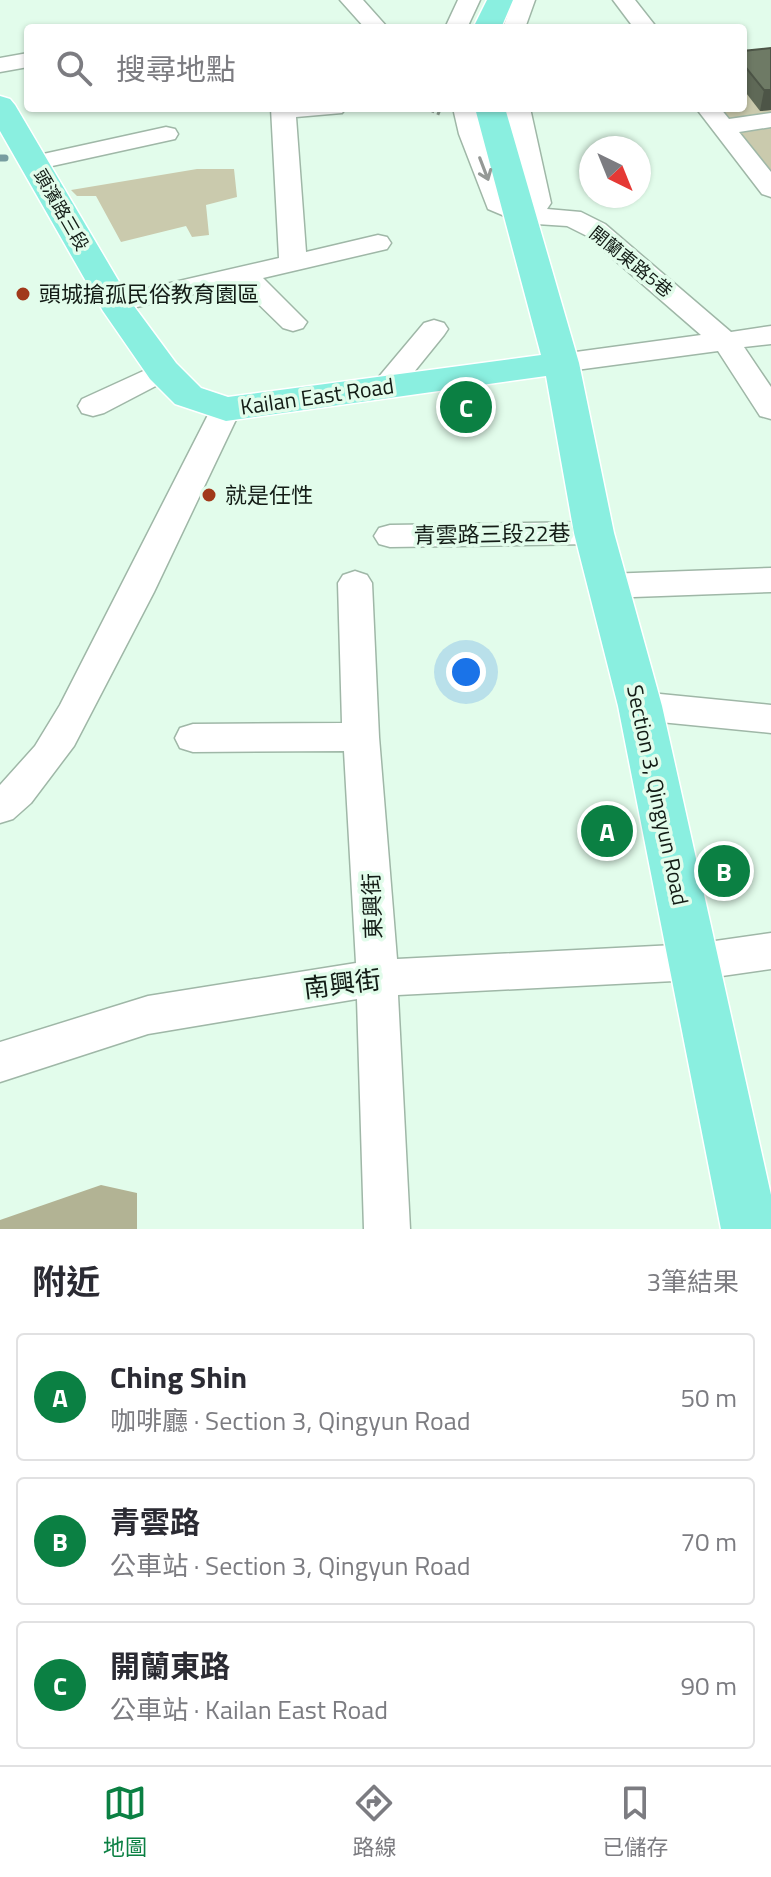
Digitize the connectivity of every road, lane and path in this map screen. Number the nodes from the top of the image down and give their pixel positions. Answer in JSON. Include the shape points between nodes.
{"nodes":[{"id":1,"x":351,"y":0,"type":"edge"},
{"id":2,"x":469,"y":0,"type":"edge"},
{"id":3,"x":500,"y":0,"type":"edge"},
{"id":4,"x":524,"y":0,"type":"edge"},
{"id":5,"x":624,"y":0,"type":"edge"},
{"id":6,"x":373,"y":24,"type":"edge"},
{"id":7,"x":458,"y":24,"type":"edge"},
{"id":8,"x":489,"y":24,"type":"edge"},
{"id":9,"x":515,"y":24,"type":"edge"},
{"id":10,"x":643,"y":24,"type":"edge"},
{"id":11,"x":24,"y":61,"type":"edge"},
{"id":12,"x":0,"y":65,"type":"edge"},
{"id":13,"x":0,"y":105,"type":"edge"},
{"id":14,"x":283,"y":112,"type":"edge"},
{"id":15,"x":447,"y":112,"type":"edge"},
{"id":16,"x":466,"y":112,"type":"edge"},
{"id":17,"x":491,"y":112,"type":"edge"},
{"id":18,"x":519,"y":112,"type":"edge"},
{"id":19,"x":716,"y":118,"type":"edge"},
{"id":20,"x":771,"y":120,"type":"edge"},
{"id":21,"x":166,"y":134,"type":"dead end"},
{"id":22,"x":471,"y":134,"type":"junction"},
{"id":23,"x":34,"y":163,"type":"junction"},
{"id":24,"x":771,"y":189,"type":"edge"},
{"id":25,"x":516,"y":202,"type":"junction"},
{"id":26,"x":378,"y":243,"type":"dead end"},
{"id":27,"x":293,"y":261,"type":"junction"},
{"id":28,"x":242,"y":273,"type":"junction"},
{"id":29,"x":115,"y":304,"type":"junction"},
{"id":30,"x":293,"y":322,"type":"dead end"},
{"id":31,"x":434,"y":329,"type":"dead end"},
{"id":32,"x":771,"y":335,"type":"edge"},
{"id":33,"x":726,"y":342,"type":"junction"},
{"id":34,"x":561,"y":363,"type":"junction"},
{"id":35,"x":163,"y":371,"type":"junction"},
{"id":36,"x":387,"y":386,"type":"junction"},
{"id":37,"x":93,"y":406,"type":"dead end"},
{"id":38,"x":226,"y":409,"type":"junction"},
{"id":39,"x":771,"y":409,"type":"edge"},
{"id":40,"x":594,"y":533,"type":"junction"},
{"id":41,"x":390,"y":536,"type":"dead end"},
{"id":42,"x":771,"y":580,"type":"edge"},
{"id":43,"x":355,"y":583,"type":"dead end"},
{"id":44,"x":606,"y":586,"type":"junction"},
{"id":45,"x":640,"y":706,"type":"junction"},
{"id":46,"x":771,"y":719,"type":"edge"},
{"id":47,"x":361,"y":737,"type":"junction"},
{"id":48,"x":193,"y":738,"type":"dead end"},
{"id":49,"x":0,"y":808,"type":"edge"},
{"id":50,"x":771,"y":951,"type":"edge"},
{"id":51,"x":694,"y":962,"type":"junction"},
{"id":52,"x":374,"y":978,"type":"junction"},
{"id":53,"x":0,"y":1062,"type":"edge"},
{"id":54,"x":387,"y":1229,"type":"edge"},
{"id":55,"x":750,"y":1229,"type":"edge"}],
"edges":[{"from":1,"to":6,"type":"street"},
{"from":2,"to":7,"type":"street"},
{"from":3,"to":8,"type":"main road"},
{"from":4,"to":9,"type":"street"},
{"from":5,"to":10,"type":"street"},
{"from":11,"to":12,"type":"street"},
{"from":13,"to":23,"type":"main road","name":"頭濱路三段"},
{"from":14,"to":27,"type":"street"},
{"from":15,"to":22,"type":"street"},
{"from":16,"to":22,"type":"street"},
{"from":17,"to":25,"type":"main road","name":"Section 3, Qingyun Road"},
{"from":18,"to":25,"type":"street","via":[[538,203]]},
{"from":19,"to":20,"type":"street"},
{"from":19,"to":24,"type":"street"},
{"from":21,"to":23,"type":"street"},
{"from":22,"to":25,"type":"street","one_way":true,"via":[[497,204]]},
{"from":23,"to":29,"type":"main road","name":"頭濱路三段"},
{"from":25,"to":33,"type":"street","name":"開蘭東路5巷","via":[[596,230]]},
{"from":25,"to":34,"type":"main road","name":"Section 3, Qingyun Road"},
{"from":26,"to":27,"type":"street"},
{"from":27,"to":28,"type":"street"},
{"from":28,"to":29,"type":"street"},
{"from":28,"to":30,"type":"street"},
{"from":29,"to":35,"type":"main road","name":"頭濱路三段"},
{"from":31,"to":36,"type":"street"},
{"from":32,"to":33,"type":"street","name":"Kailan East Road"},
{"from":33,"to":34,"type":"street","name":"Kailan East Road"},
{"from":33,"to":39,"type":"street","name":"開蘭東路5巷"},
{"from":34,"to":36,"type":"main road","name":"Kailan East Road"},
{"from":34,"to":40,"type":"main road","name":"Section 3, Qingyun Road"},
{"from":35,"to":37,"type":"street"},
{"from":35,"to":38,"type":"main road","name":"頭濱路三段","via":[[188,396]]},
{"from":36,"to":38,"type":"main road","name":"Kailan East Road"},
{"from":38,"to":49,"type":"street","name":"Kailan East Road","via":[[63,734],[23,790]]},
{"from":40,"to":41,"type":"street","name":"青雲路三段22巷"},
{"from":40,"to":44,"type":"main road","name":"Section 3, Qingyun Road"},
{"from":42,"to":44,"type":"street"},
{"from":43,"to":47,"type":"street","name":"東興街"},
{"from":44,"to":45,"type":"main road","name":"Section 3, Qingyun Road"},
{"from":45,"to":46,"type":"street"},
{"from":45,"to":51,"type":"main road","name":"Section 3, Qingyun Road"},
{"from":47,"to":48,"type":"street"},
{"from":47,"to":52,"type":"street","name":"東興街","via":[[373,882]]},
{"from":50,"to":51,"type":"street","name":"南興街"},
{"from":51,"to":52,"type":"street","name":"南興街"},
{"from":51,"to":55,"type":"main road","name":"Section 3, Qingyun Road"},
{"from":52,"to":53,"type":"street","name":"南興街","via":[[148,1015]]},
{"from":52,"to":54,"type":"street","name":"東興街"}]}
